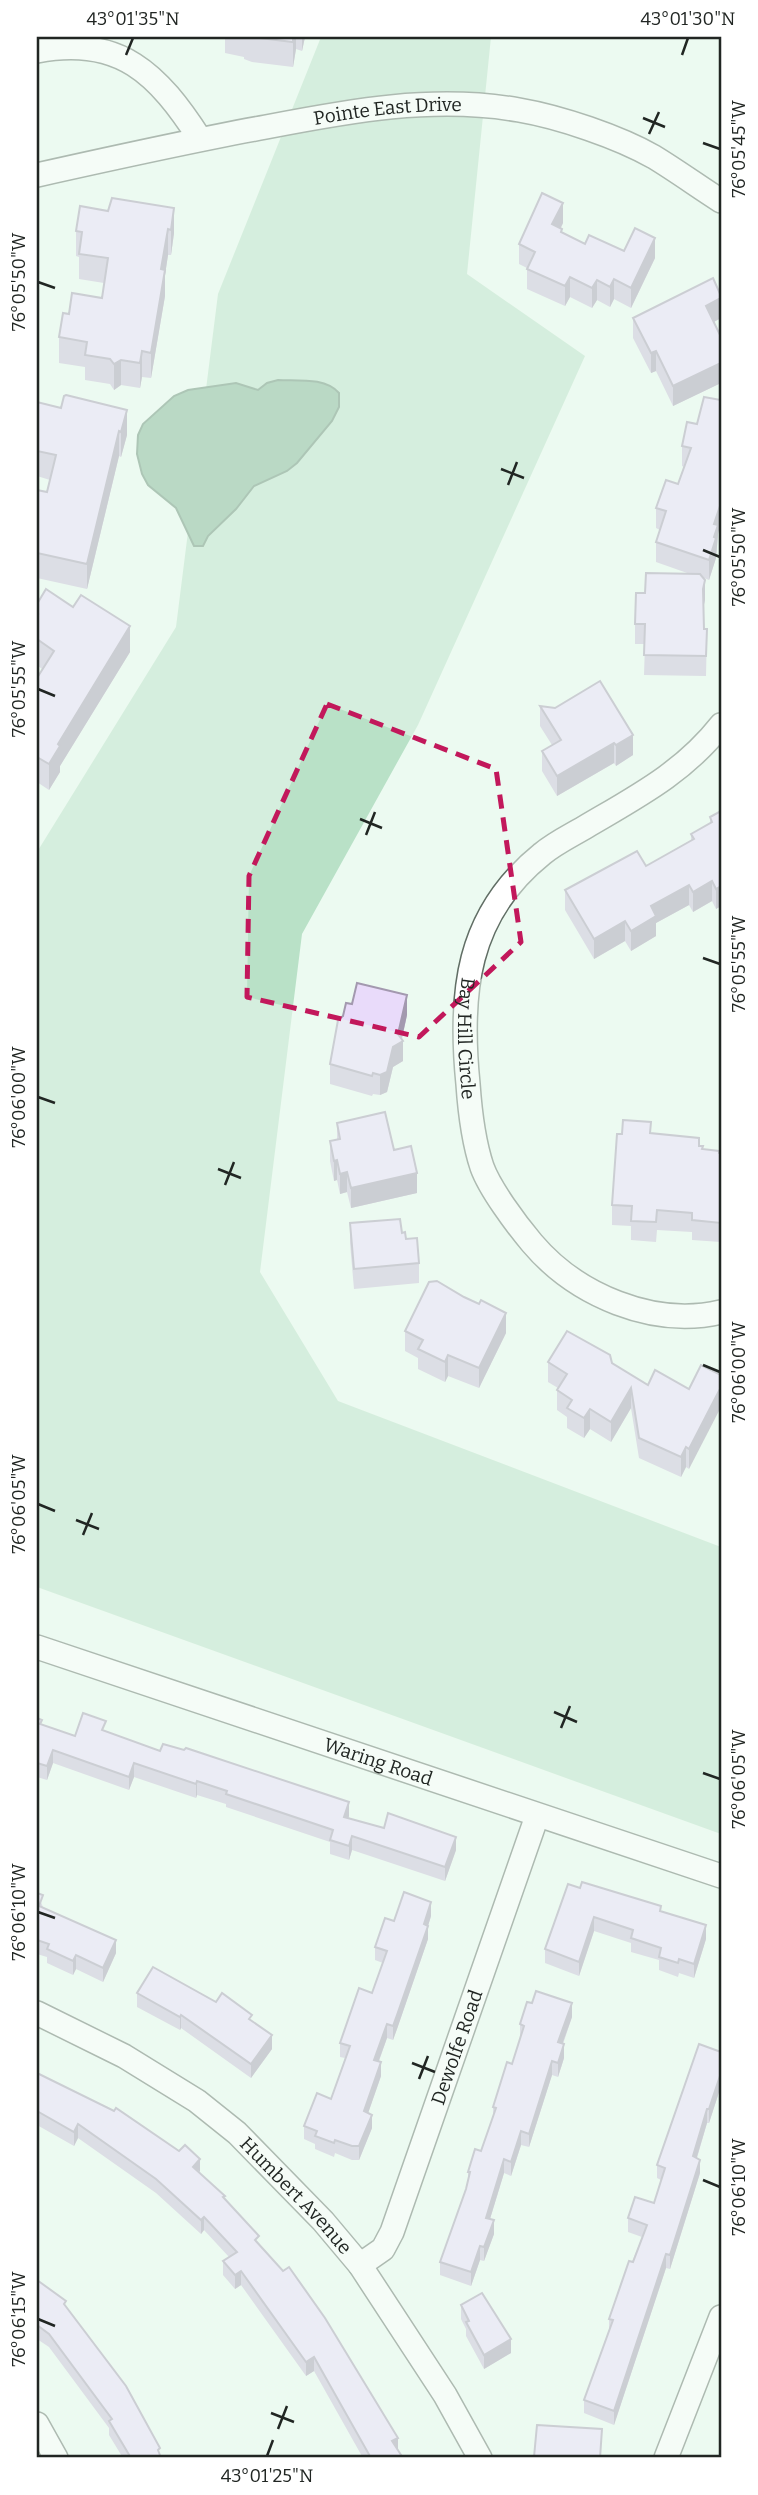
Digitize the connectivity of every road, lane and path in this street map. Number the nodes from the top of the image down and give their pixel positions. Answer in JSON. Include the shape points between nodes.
{"nodes":[{"id":1,"x":37,"y":51,"type":"edge"},
{"id":2,"x":200,"y":139,"type":"junction"},
{"id":3,"x":37,"y":175,"type":"edge"},
{"id":4,"x":721,"y":201,"type":"edge"},
{"id":5,"x":721,"y":725,"type":"edge"},
{"id":6,"x":721,"y":1312,"type":"edge"},
{"id":7,"x":37,"y":1647,"type":"edge"},
{"id":8,"x":537,"y":1816,"type":"junction"},
{"id":9,"x":721,"y":1876,"type":"edge"},
{"id":10,"x":37,"y":2012,"type":"edge"},
{"id":11,"x":360,"y":2264,"type":"junction"},
{"id":12,"x":721,"y":2316,"type":"edge"},
{"id":13,"x":37,"y":2424,"type":"edge"},
{"id":14,"x":56,"y":2458,"type":"edge"},
{"id":15,"x":480,"y":2458,"type":"edge"},
{"id":16,"x":666,"y":2458,"type":"edge"}],
"edges":[{"from":1,"to":2,"type":"street","via":[[84,47],[118,56],[151,76],[176,102]]},
{"from":2,"to":3,"type":"street","name":"Pointe East Drive"},
{"from":2,"to":4,"type":"street","name":"Pointe East Drive","via":[[410,104],[521,110],[596,132],[653,156]]},
{"from":5,"to":6,"type":"street","name":"Bay Hill Circle","via":[[664,780],[542,853],[503,893],[489,915],[469,968],[464,1046],[472,1133],[483,1170],[518,1227],[546,1260],[585,1288],[635,1309],[667,1316]]},
{"from":7,"to":8,"type":"street","name":"Waring Road"},
{"from":8,"to":9,"type":"street","name":"Waring Road"},
{"from":8,"to":11,"type":"street","name":"Dewolfe Road","via":[[392,2232],[383,2249]]},
{"from":10,"to":11,"type":"street","name":"Humbert Avenue","via":[[124,2056],[197,2101],[237,2133]]},
{"from":11,"to":15,"type":"street","name":"Humbert Avenue"},
{"from":12,"to":16,"type":"street"},
{"from":13,"to":14,"type":"street"}]}
